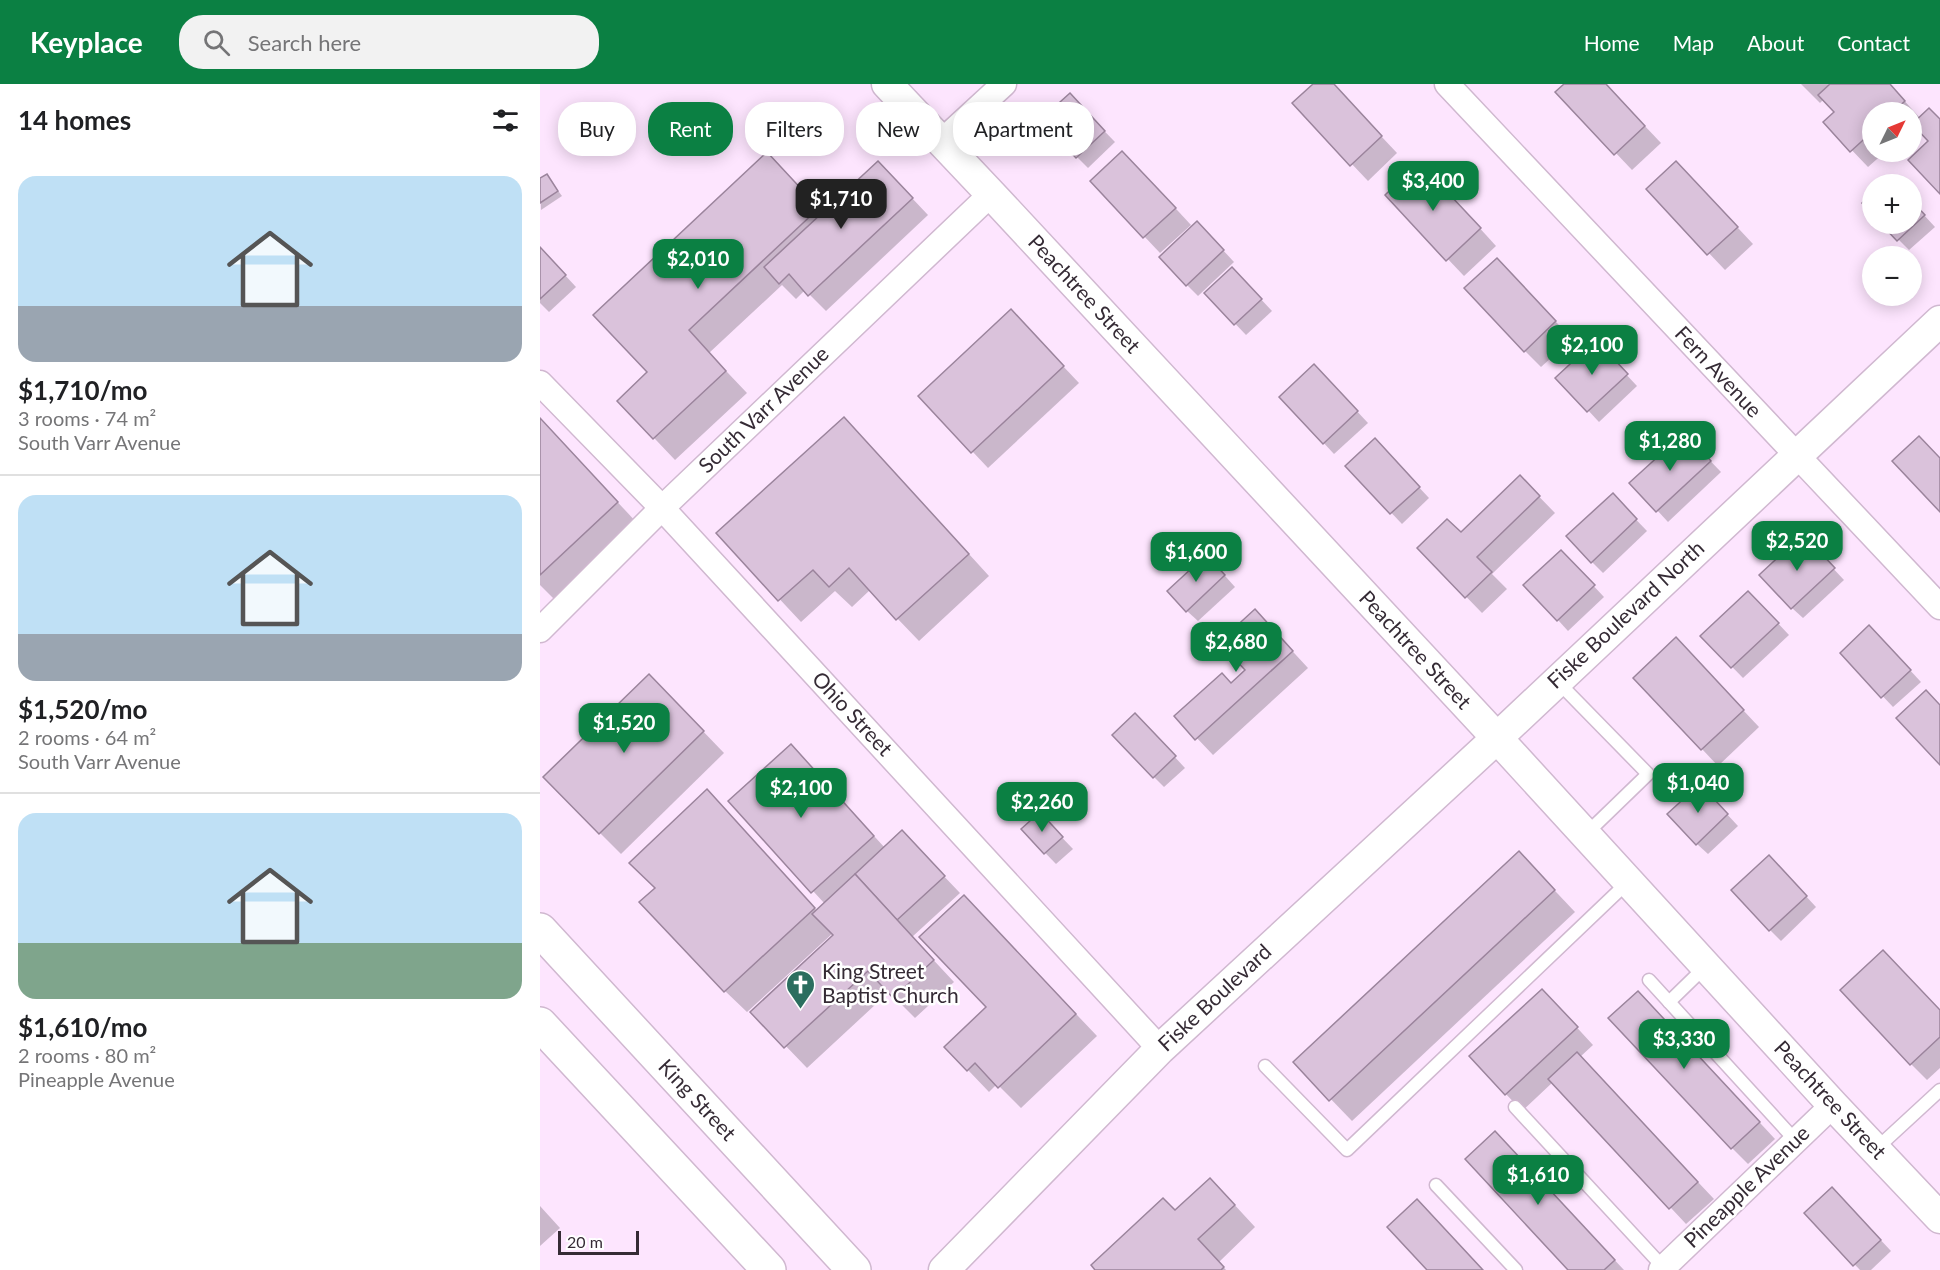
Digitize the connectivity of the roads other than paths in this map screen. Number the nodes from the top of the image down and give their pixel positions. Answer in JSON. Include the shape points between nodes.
{"nodes":[{"id":1,"x":887,"y":84,"type":"edge"},
{"id":2,"x":1004,"y":84,"type":"edge"},
{"id":3,"x":1447,"y":84,"type":"edge"},
{"id":4,"x":904,"y":102,"type":"edge"},
{"id":5,"x":941,"y":142,"type":"joint"},
{"id":6,"x":991,"y":194,"type":"junction"},
{"id":7,"x":1940,"y":321,"type":"edge"},
{"id":8,"x":540,"y":383,"type":"edge"},
{"id":9,"x":1797,"y":455,"type":"junction"},
{"id":10,"x":662,"y":508,"type":"junction"},
{"id":11,"x":1940,"y":607,"type":"edge"},
{"id":12,"x":540,"y":630,"type":"edge"},
{"id":13,"x":1557,"y":681,"type":"junction"},
{"id":14,"x":1497,"y":738,"type":"junction"},
{"id":15,"x":1586,"y":834,"type":"junction"},
{"id":16,"x":1629,"y":881,"type":"junction"},
{"id":17,"x":540,"y":930,"type":"edge"},
{"id":18,"x":1706,"y":966,"type":"junction"},
{"id":19,"x":1649,"y":980,"type":"dead end"},
{"id":20,"x":1669,"y":1002,"type":"junction"},
{"id":21,"x":540,"y":1024,"type":"edge"},
{"id":22,"x":1161,"y":1049,"type":"junction"},
{"id":23,"x":1265,"y":1066,"type":"dead end"},
{"id":24,"x":1940,"y":1090,"type":"edge"},
{"id":25,"x":1833,"y":1105,"type":"junction"},
{"id":26,"x":1515,"y":1107,"type":"dead end"},
{"id":27,"x":1796,"y":1141,"type":"junction"},
{"id":28,"x":1876,"y":1149,"type":"junction"},
{"id":29,"x":1436,"y":1185,"type":"dead end"},
{"id":30,"x":1940,"y":1218,"type":"edge"},
{"id":31,"x":1663,"y":1269,"type":"edge"},
{"id":32,"x":769,"y":1270,"type":"edge"},
{"id":33,"x":854,"y":1270,"type":"edge"},
{"id":34,"x":945,"y":1270,"type":"edge"},
{"id":35,"x":1516,"y":1270,"type":"edge"}],
"edges":[{"from":1,"to":4,"type":"street","name":"Peachtree Street"},
{"from":2,"to":5,"type":"street"},
{"from":3,"to":9,"type":"street","name":"Fern Avenue"},
{"from":5,"to":6,"type":"street","name":"Peachtree Street"},
{"from":6,"to":10,"type":"street","name":"South Varr Avenue"},
{"from":6,"to":14,"type":"street","name":"Peachtree Street"},
{"from":7,"to":9,"type":"street","name":"Fiske Boulevard North"},
{"from":8,"to":10,"type":"street","name":"Ohio Street"},
{"from":9,"to":11,"type":"street","name":"Fern Avenue"},
{"from":9,"to":13,"type":"street","name":"Fiske Boulevard North"},
{"from":10,"to":12,"type":"street","name":"South Varr Avenue"},
{"from":10,"to":22,"type":"street","name":"Ohio Street"},
{"from":13,"to":14,"type":"street","name":"Fiske Boulevard North"},
{"from":13,"to":15,"type":"lane","via":[[1648,774]]},
{"from":14,"to":15,"type":"street","name":"Peachtree Street"},
{"from":14,"to":22,"type":"street","name":"Fiske Boulevard"},
{"from":15,"to":16,"type":"street","name":"Peachtree Street"},
{"from":16,"to":18,"type":"street","name":"Peachtree Street"},
{"from":16,"to":23,"type":"lane","via":[[1347,1150]]},
{"from":17,"to":33,"type":"main road","name":"King Street"},
{"from":18,"to":20,"type":"lane"},
{"from":18,"to":25,"type":"street","name":"Peachtree Street"},
{"from":19,"to":20,"type":"lane"},
{"from":20,"to":27,"type":"lane"},
{"from":21,"to":32,"type":"main road"},
{"from":22,"to":34,"type":"street","name":"Fiske Boulevard"},
{"from":24,"to":28,"type":"lane"},
{"from":25,"to":27,"type":"street","name":"Pineapple Avenue"},
{"from":25,"to":28,"type":"street","name":"Peachtree Street"},
{"from":26,"to":31,"type":"lane"},
{"from":27,"to":31,"type":"street","name":"Pineapple Avenue"},
{"from":28,"to":30,"type":"street","name":"Peachtree Street"},
{"from":29,"to":35,"type":"lane"}]}
